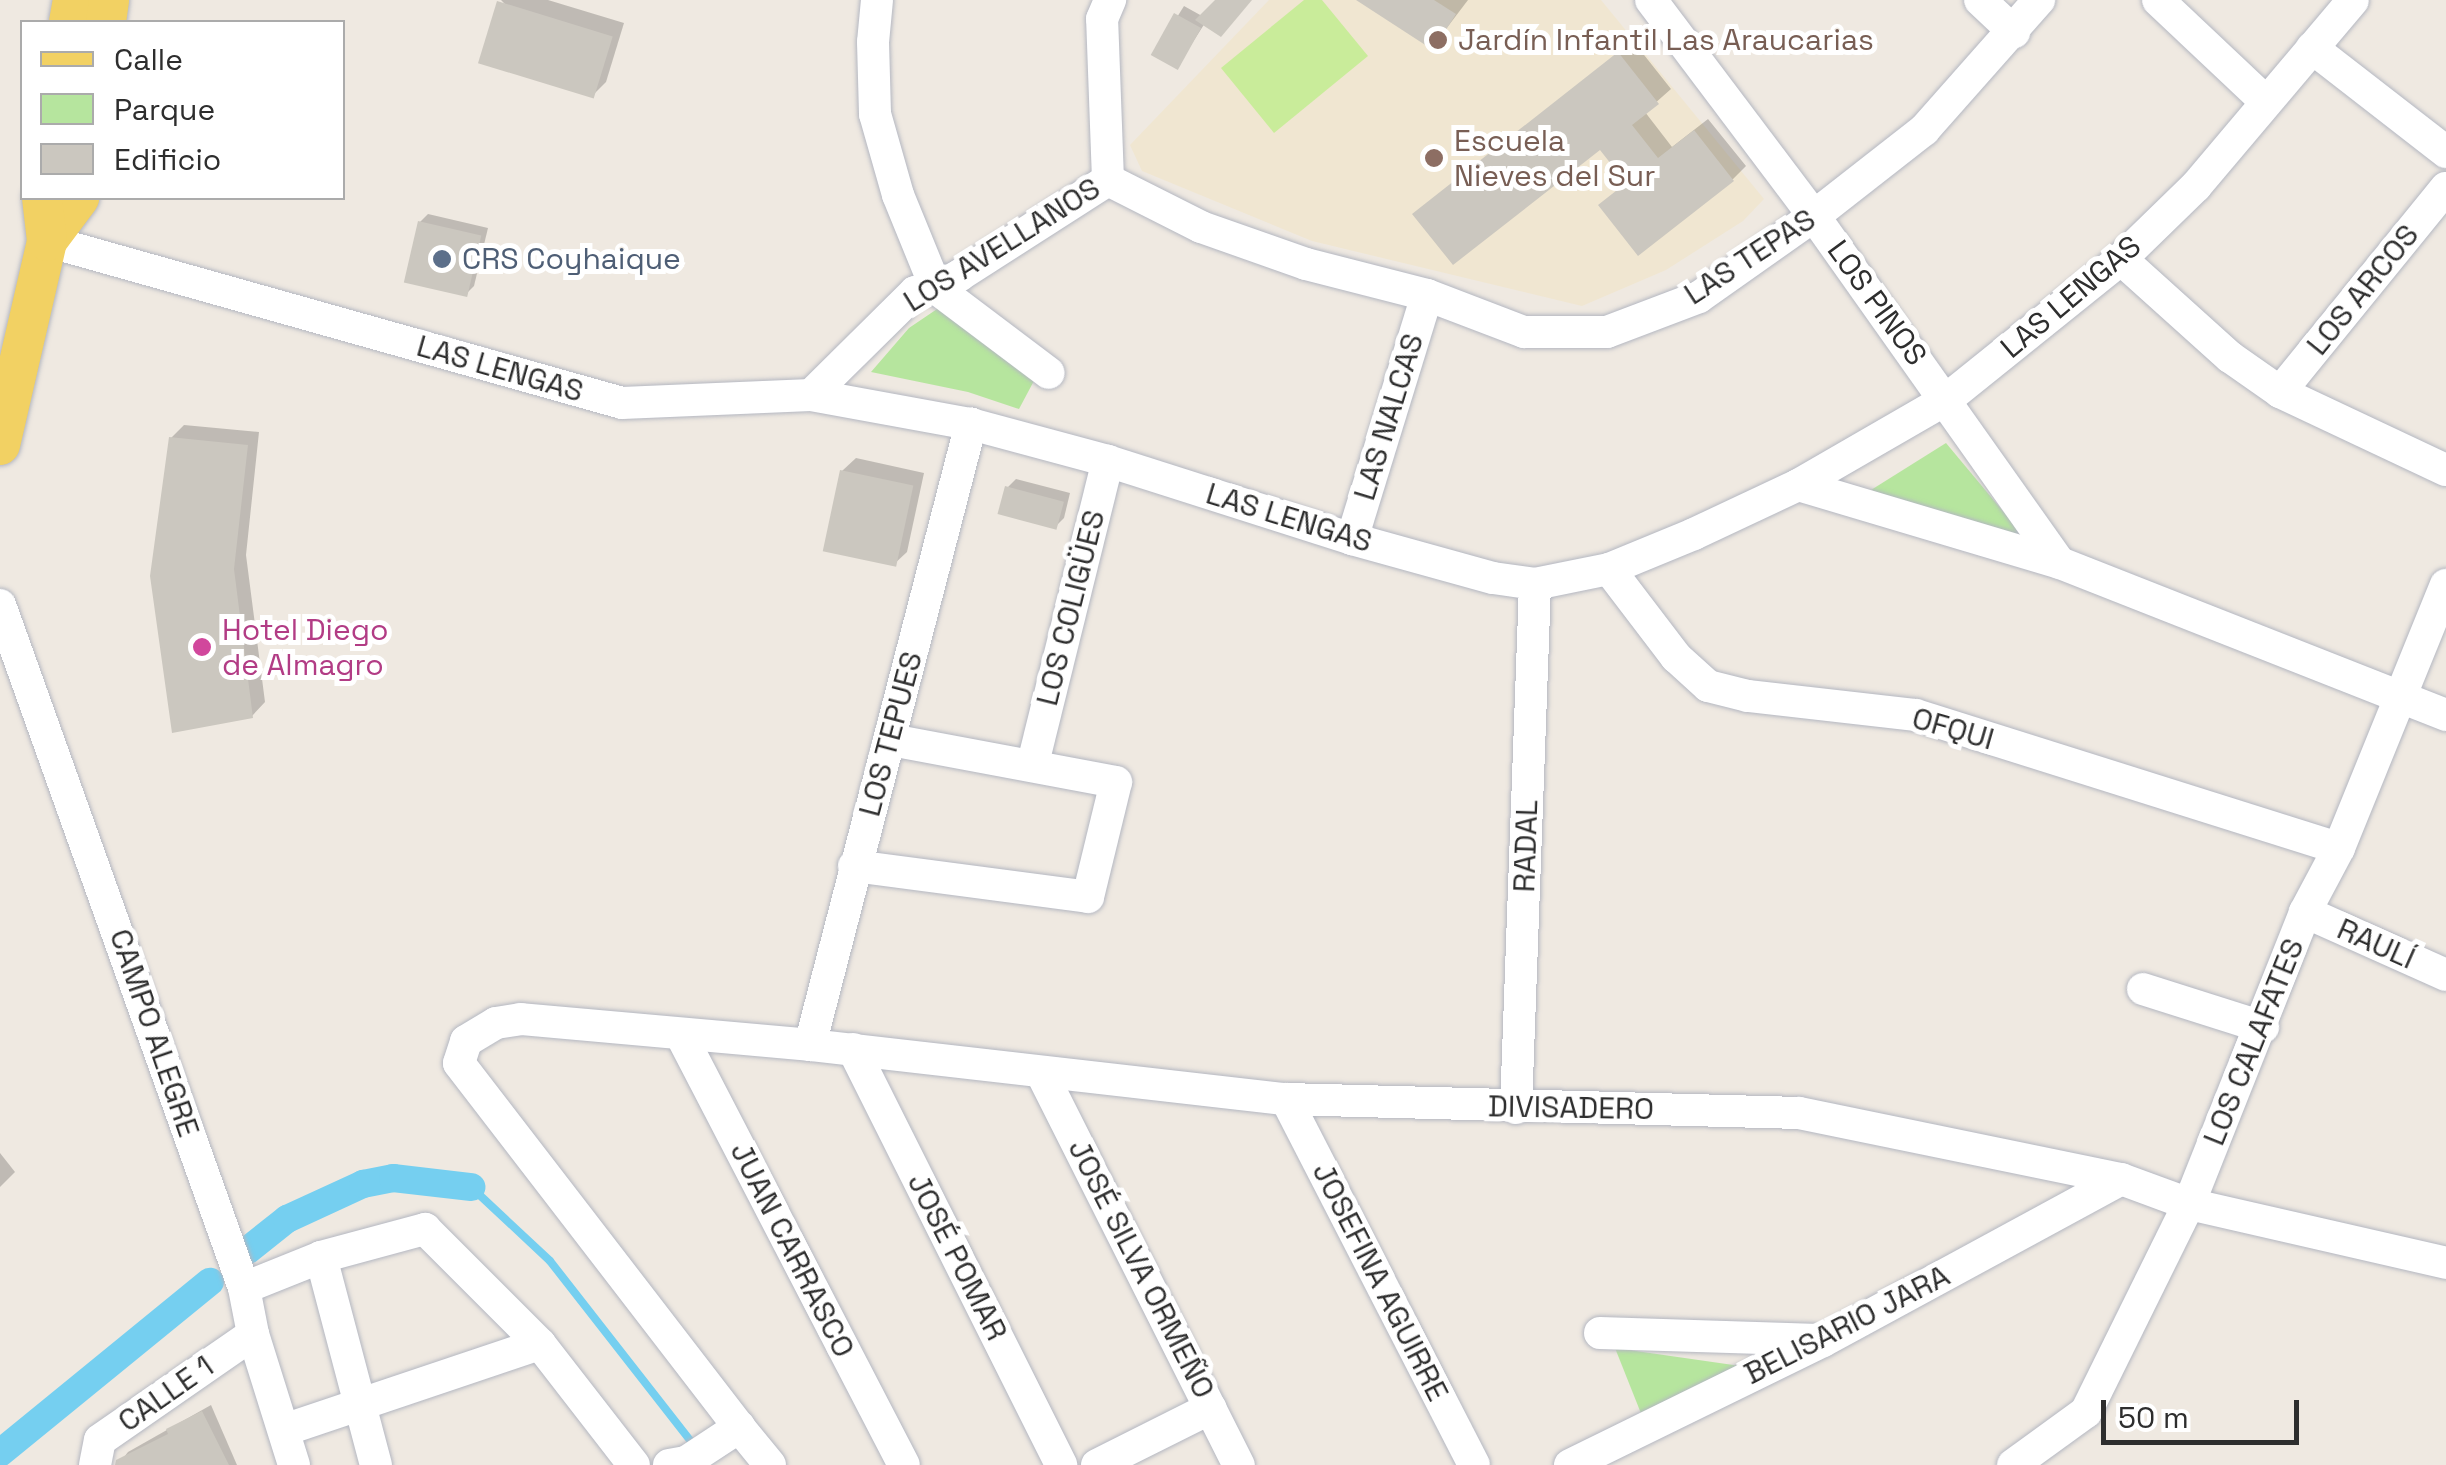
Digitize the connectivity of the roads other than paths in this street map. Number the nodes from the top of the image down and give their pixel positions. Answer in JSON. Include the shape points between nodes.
{"nodes":[{"id":1,"x":877,"y":0,"type":"edge"},
{"id":2,"x":1110,"y":0,"type":"edge"},
{"id":3,"x":1651,"y":0,"type":"edge"},
{"id":4,"x":1980,"y":0,"type":"edge"},
{"id":5,"x":2040,"y":0,"type":"edge"},
{"id":6,"x":2158,"y":0,"type":"edge"},
{"id":7,"x":2353,"y":0,"type":"edge"},
{"id":8,"x":2014,"y":32,"type":"junction"},
{"id":9,"x":2312,"y":48,"type":"junction"},
{"id":10,"x":2265,"y":101,"type":"junction"},
{"id":11,"x":2446,"y":152,"type":"edge"},
{"id":12,"x":1108,"y":180,"type":"junction"},
{"id":13,"x":2446,"y":188,"type":"edge"},
{"id":14,"x":42,"y":200,"type":"edge"},
{"id":15,"x":77,"y":200,"type":"edge"},
{"id":16,"x":1814,"y":216,"type":"junction"},
{"id":17,"x":47,"y":240,"type":"junction"},
{"id":18,"x":2121,"y":259,"type":"junction"},
{"id":19,"x":936,"y":288,"type":"junction"},
{"id":20,"x":1427,"y":295,"type":"junction"},
{"id":21,"x":1049,"y":373,"type":"dead end"},
{"id":22,"x":2280,"y":392,"type":"junction"},
{"id":23,"x":811,"y":396,"type":"junction"},
{"id":24,"x":1947,"y":400,"type":"junction"},
{"id":25,"x":971,"y":424,"type":"junction"},
{"id":26,"x":0,"y":445,"type":"edge"},
{"id":27,"x":1108,"y":461,"type":"junction"},
{"id":28,"x":2446,"y":470,"type":"edge"},
{"id":29,"x":1798,"y":484,"type":"junction"},
{"id":30,"x":1352,"y":538,"type":"junction"},
{"id":31,"x":2060,"y":563,"type":"junction"},
{"id":32,"x":1609,"y":569,"type":"junction"},
{"id":33,"x":1535,"y":584,"type":"junction"},
{"id":34,"x":2446,"y":585,"type":"edge"},
{"id":35,"x":0,"y":605,"type":"edge"},
{"id":36,"x":2398,"y":693,"type":"junction"},
{"id":37,"x":2446,"y":715,"type":"edge"},
{"id":38,"x":891,"y":740,"type":"junction"},
{"id":39,"x":1035,"y":755,"type":"dead end"},
{"id":40,"x":2339,"y":848,"type":"junction"},
{"id":41,"x":854,"y":866,"type":"junction"},
{"id":42,"x":2306,"y":912,"type":"junction"},
{"id":43,"x":2446,"y":975,"type":"edge"},
{"id":44,"x":2143,"y":989,"type":"dead end"},
{"id":45,"x":2263,"y":1027,"type":"junction"},
{"id":46,"x":681,"y":1035,"type":"junction"},
{"id":47,"x":810,"y":1044,"type":"junction"},
{"id":48,"x":853,"y":1049,"type":"junction"},
{"id":49,"x":1042,"y":1074,"type":"junction"},
{"id":50,"x":1286,"y":1099,"type":"junction"},
{"id":51,"x":1516,"y":1108,"type":"junction"},
{"id":52,"x":2122,"y":1179,"type":"junction"},
{"id":53,"x":2189,"y":1204,"type":"junction"},
{"id":54,"x":321,"y":1257,"type":"junction"},
{"id":55,"x":2446,"y":1263,"type":"edge"},
{"id":56,"x":244,"y":1288,"type":"junction"},
{"id":57,"x":1600,"y":1333,"type":"dead end"},
{"id":58,"x":254,"y":1334,"type":"junction"},
{"id":59,"x":1824,"y":1340,"type":"junction"},
{"id":60,"x":540,"y":1344,"type":"junction"},
{"id":61,"x":358,"y":1402,"type":"junction"},
{"id":62,"x":1211,"y":1408,"type":"junction"},
{"id":63,"x":284,"y":1430,"type":"junction"},
{"id":64,"x":727,"y":1435,"type":"junction"},
{"id":65,"x":678,"y":1464,"type":"edge"},
{"id":66,"x":95,"y":1465,"type":"edge"},
{"id":67,"x":294,"y":1465,"type":"edge"},
{"id":68,"x":376,"y":1465,"type":"edge"},
{"id":69,"x":634,"y":1465,"type":"edge"},
{"id":70,"x":770,"y":1465,"type":"edge"},
{"id":71,"x":904,"y":1465,"type":"edge"},
{"id":72,"x":1061,"y":1465,"type":"edge"},
{"id":73,"x":1098,"y":1465,"type":"edge"},
{"id":74,"x":1240,"y":1465,"type":"edge"},
{"id":75,"x":1474,"y":1465,"type":"edge"},
{"id":76,"x":1570,"y":1465,"type":"edge"},
{"id":77,"x":2013,"y":1465,"type":"edge"}],
"edges":[{"from":1,"to":19,"type":"street","via":[[875,114],[898,195]]},
{"from":2,"to":12,"type":"street","name":"LOS AVELLANOS","via":[[1102,19]]},
{"from":3,"to":16,"type":"street","name":"LOS PINOS"},
{"from":4,"to":8,"type":"street"},
{"from":5,"to":8,"type":"street","name":"LAS TEPAS"},
{"from":6,"to":10,"type":"street"},
{"from":7,"to":9,"type":"street","name":"LAS LENGAS"},
{"from":8,"to":16,"type":"street","name":"LAS TEPAS","via":[[1924,130]]},
{"from":9,"to":10,"type":"street","name":"LAS LENGAS"},
{"from":9,"to":11,"type":"street"},
{"from":10,"to":18,"type":"street","name":"LAS LENGAS","via":[[2196,186]]},
{"from":12,"to":19,"type":"street","name":"LOS AVELLANOS"},
{"from":12,"to":20,"type":"street","name":"LAS TEPAS","via":[[1200,227],[1306,264]]},
{"from":13,"to":22,"type":"street","name":"LOS ARCOS"},
{"from":14,"to":17,"type":"main road"},
{"from":15,"to":17,"type":"main road"},
{"from":16,"to":20,"type":"street","name":"LAS TEPAS","via":[[1698,297],[1608,332],[1524,332]]},
{"from":16,"to":24,"type":"street","name":"LOS PINOS"},
{"from":17,"to":23,"type":"street","name":"LAS LENGAS","via":[[622,403]]},
{"from":17,"to":26,"type":"main road"},
{"from":18,"to":22,"type":"street","via":[[2230,358]]},
{"from":18,"to":24,"type":"street","name":"LAS LENGAS"},
{"from":19,"to":21,"type":"street"},
{"from":19,"to":23,"type":"street","name":"LOS AVELLANOS","via":[[916,292]]},
{"from":20,"to":30,"type":"street","name":"LAS NALCAS"},
{"from":22,"to":28,"type":"street"},
{"from":23,"to":25,"type":"street","name":"LAS LENGAS"},
{"from":24,"to":29,"type":"street","name":"LAS LENGAS"},
{"from":24,"to":31,"type":"street","name":"LOS PINOS"},
{"from":25,"to":27,"type":"street","name":"LAS LENGAS"},
{"from":25,"to":38,"type":"street","name":"LOS TEPUES"},
{"from":27,"to":30,"type":"street","name":"LAS LENGAS"},
{"from":27,"to":39,"type":"street","name":"LOS COLIGÜES"},
{"from":29,"to":31,"type":"street"},
{"from":29,"to":32,"type":"street","name":"LAS LENGAS"},
{"from":30,"to":33,"type":"street","name":"LAS LENGAS"},
{"from":31,"to":36,"type":"street"},
{"from":32,"to":33,"type":"street","name":"LAS LENGAS"},
{"from":32,"to":40,"type":"street","name":"OFQUI","via":[[1676,657],[1708,686],[1916,715]]},
{"from":33,"to":51,"type":"street","name":"RADAL"},
{"from":34,"to":36,"type":"street","name":"LOS CALAFATES"},
{"from":35,"to":56,"type":"street","name":"CAMPO ALEGRE"},
{"from":36,"to":37,"type":"street"},
{"from":36,"to":40,"type":"street","name":"LOS CALAFATES"},
{"from":38,"to":41,"type":"street","name":"LOS TEPUES"},
{"from":38,"to":41,"type":"street","via":[[1116,782],[1088,897]]},
{"from":40,"to":42,"type":"street","name":"LOS CALAFATES"},
{"from":41,"to":47,"type":"street","name":"LOS TEPUES"},
{"from":42,"to":43,"type":"street","name":"RAULÍ"},
{"from":42,"to":45,"type":"street","name":"LOS CALAFATES"},
{"from":44,"to":45,"type":"street"},
{"from":45,"to":53,"type":"street","name":"LOS CALAFATES"},
{"from":46,"to":47,"type":"street","name":"DIVISADERO"},
{"from":46,"to":64,"type":"street","name":"DIVISADERO","via":[[521,1019],[496,1023],[466,1041],[459,1063]]},
{"from":46,"to":71,"type":"street","name":"JUAN CARRASCO"},
{"from":47,"to":48,"type":"street","name":"DIVISADERO"},
{"from":48,"to":49,"type":"street","name":"DIVISADERO"},
{"from":48,"to":72,"type":"street","name":"JOSÉ POMAR"},
{"from":49,"to":50,"type":"street","name":"DIVISADERO"},
{"from":49,"to":62,"type":"street","name":"JOSÉ SILVA ORMEÑO"},
{"from":50,"to":51,"type":"street","name":"DIVISADERO"},
{"from":50,"to":75,"type":"street","name":"JOSEFINA AGUIRRE"},
{"from":51,"to":52,"type":"street","name":"DIVISADERO","via":[[1800,1112]]},
{"from":52,"to":53,"type":"street","name":"DIVISADERO"},
{"from":52,"to":59,"type":"street","name":"BELISARIO JARA"},
{"from":53,"to":55,"type":"street","name":"DIVISADERO"},
{"from":53,"to":77,"type":"street","name":"LOS CALAFATES","via":[[2086,1412]]},
{"from":54,"to":56,"type":"street"},
{"from":54,"to":60,"type":"street","via":[[425,1229]]},
{"from":54,"to":61,"type":"street"},
{"from":56,"to":58,"type":"street","name":"CAMPO ALEGRE"},
{"from":57,"to":59,"type":"street"},
{"from":58,"to":63,"type":"street","name":"CAMPO ALEGRE"},
{"from":58,"to":66,"type":"street","name":"CALLE 1","via":[[100,1440]]},
{"from":59,"to":76,"type":"street","name":"BELISARIO JARA"},
{"from":60,"to":61,"type":"street"},
{"from":60,"to":69,"type":"street"},
{"from":61,"to":63,"type":"street"},
{"from":61,"to":68,"type":"street"},
{"from":62,"to":73,"type":"street"},
{"from":62,"to":74,"type":"street","name":"JOSÉ SILVA ORMEÑO"},
{"from":63,"to":67,"type":"street","name":"CAMPO ALEGRE"},
{"from":64,"to":65,"type":"street"},
{"from":64,"to":70,"type":"street"}]}
